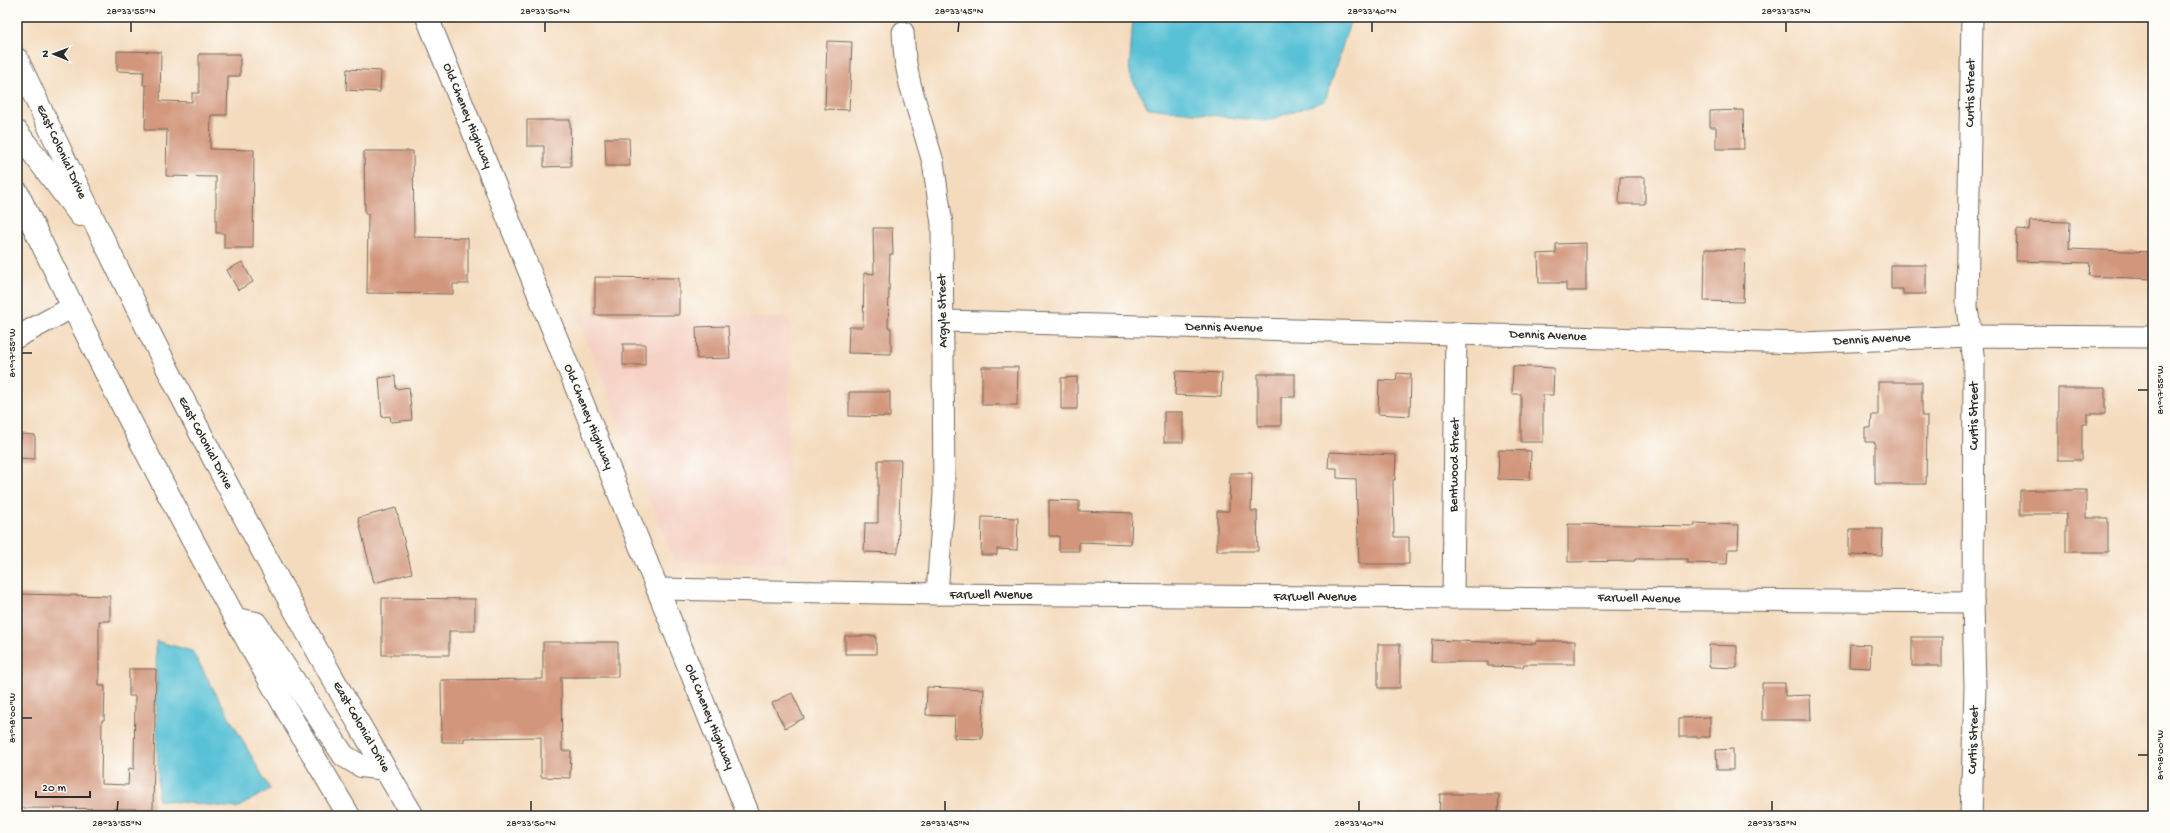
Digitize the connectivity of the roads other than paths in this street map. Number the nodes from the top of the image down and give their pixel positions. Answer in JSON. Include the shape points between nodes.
{"nodes":[{"id":1,"x":427,"y":17,"type":"edge"},
{"id":2,"x":1972,"y":17,"type":"edge"},
{"id":3,"x":903,"y":32,"type":"dead end"},
{"id":4,"x":17,"y":59,"type":"edge"},
{"id":5,"x":17,"y":132,"type":"edge"},
{"id":6,"x":17,"y":192,"type":"edge"},
{"id":7,"x":108,"y":253,"type":"junction"},
{"id":8,"x":73,"y":308,"type":"junction"},
{"id":9,"x":944,"y":321,"type":"junction"},
{"id":10,"x":1456,"y":333,"type":"junction"},
{"id":11,"x":1970,"y":336,"type":"junction"},
{"id":12,"x":17,"y":337,"type":"edge"},
{"id":13,"x":2153,"y":337,"type":"edge"},
{"id":14,"x":657,"y":589,"type":"junction"},
{"id":15,"x":937,"y":594,"type":"junction"},
{"id":16,"x":1453,"y":598,"type":"junction"},
{"id":17,"x":1973,"y":602,"type":"junction"},
{"id":18,"x":236,"y":619,"type":"junction"},
{"id":19,"x":385,"y":769,"type":"junction"},
{"id":20,"x":349,"y":815,"type":"edge"},
{"id":21,"x":413,"y":816,"type":"edge"},
{"id":22,"x":749,"y":816,"type":"edge"},
{"id":23,"x":1971,"y":816,"type":"edge"}],
"edges":[{"from":1,"to":14,"type":"main road","name":"Old Cheney Highway"},
{"from":2,"to":11,"type":"street","name":"Curtis Street","via":[[1967,307]]},
{"from":3,"to":9,"type":"street","name":"Argyle Street","via":[[910,84],[933,162],[942,224]]},
{"from":4,"to":7,"type":"main road","name":"East Colonial Drive"},
{"from":5,"to":7,"type":"main road"},
{"from":6,"to":8,"type":"main road"},
{"from":7,"to":19,"type":"main road","name":"East Colonial Drive","via":[[241,512]]},
{"from":8,"to":12,"type":"street"},
{"from":8,"to":18,"type":"main road"},
{"from":9,"to":10,"type":"street","name":"Dennis Avenue"},
{"from":9,"to":15,"type":"street","name":"Argyle Street","via":[[944,494]]},
{"from":10,"to":11,"type":"street","name":"Dennis Avenue","via":[[1803,344]]},
{"from":10,"to":16,"type":"street","name":"Bentwood Street"},
{"from":11,"to":13,"type":"street","name":"Dennis Avenue"},
{"from":11,"to":17,"type":"street","name":"Curtis Street","via":[[1974,362]]},
{"from":14,"to":15,"type":"street","name":"Farwell Avenue"},
{"from":14,"to":22,"type":"main road","name":"Old Cheney Highway"},
{"from":15,"to":16,"type":"street","name":"Farwell Avenue"},
{"from":16,"to":17,"type":"street","name":"Farwell Avenue"},
{"from":17,"to":23,"type":"street","name":"Curtis Street","via":[[1975,687]]},
{"from":18,"to":19,"type":"main road","via":[[256,623],[344,756],[361,766]]},
{"from":18,"to":20,"type":"main road"},
{"from":19,"to":21,"type":"main road","name":"East Colonial Drive"}]}
